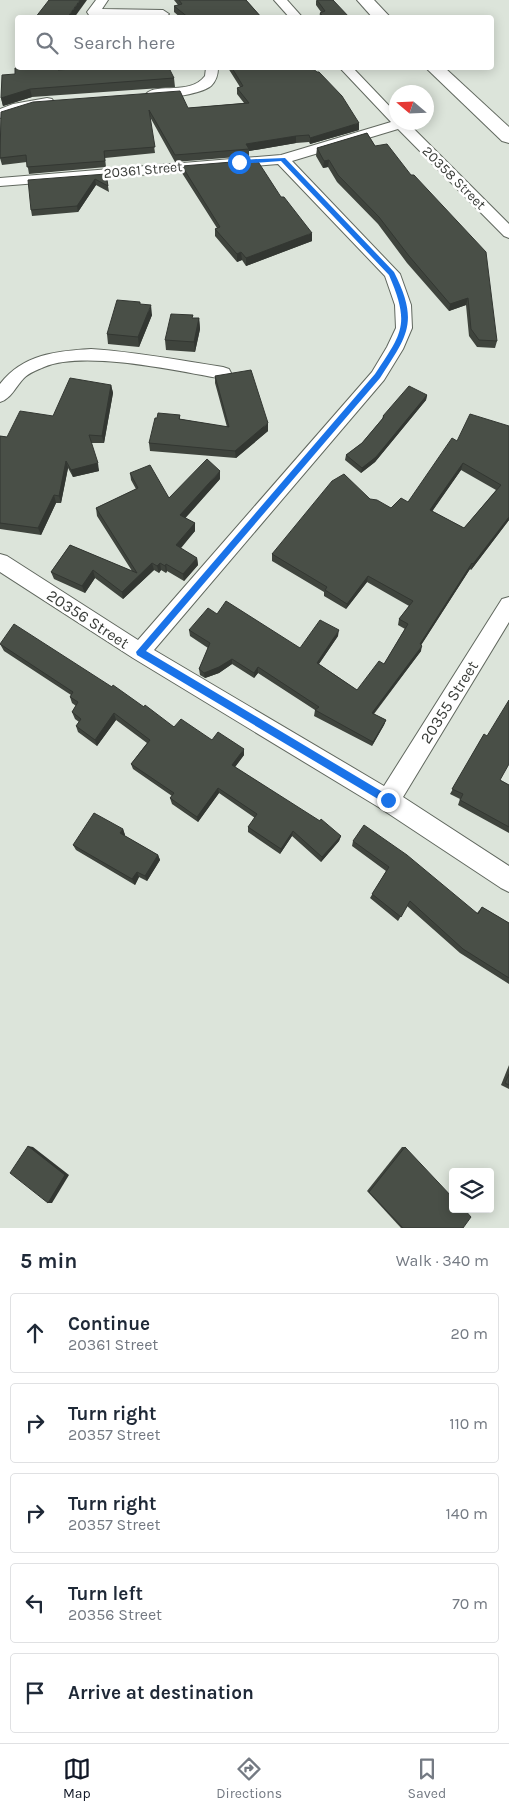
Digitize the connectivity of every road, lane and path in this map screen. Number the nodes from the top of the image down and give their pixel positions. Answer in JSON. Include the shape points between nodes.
{"nodes":[{"id":1,"x":102,"y":0,"type":"edge"},
{"id":2,"x":151,"y":0,"type":"edge"},
{"id":3,"x":280,"y":0,"type":"edge"},
{"id":4,"x":365,"y":0,"type":"edge"},
{"id":5,"x":147,"y":15,"type":"edge"},
{"id":6,"x":164,"y":15,"type":"edge"},
{"id":7,"x":294,"y":15,"type":"edge"},
{"id":8,"x":380,"y":15,"type":"edge"},
{"id":9,"x":212,"y":70,"type":"edge"},
{"id":10,"x":348,"y":70,"type":"edge"},
{"id":11,"x":437,"y":70,"type":"edge"},
{"id":12,"x":144,"y":95,"type":"edge"},
{"id":13,"x":57,"y":101,"type":"edge"},
{"id":14,"x":389,"y":112,"type":"edge"},
{"id":15,"x":0,"y":114,"type":"edge"},
{"id":16,"x":389,"y":125,"type":"edge"},
{"id":17,"x":407,"y":130,"type":"edge"},
{"id":18,"x":509,"y":137,"type":"edge"},
{"id":19,"x":282,"y":159,"type":"junction"},
{"id":20,"x":0,"y":182,"type":"edge"},
{"id":21,"x":509,"y":233,"type":"edge"},
{"id":22,"x":223,"y":373,"type":"edge"},
{"id":23,"x":0,"y":396,"type":"edge"},
{"id":24,"x":0,"y":562,"type":"edge"},
{"id":25,"x":509,"y":604,"type":"edge"},
{"id":26,"x":140,"y":652,"type":"junction"},
{"id":27,"x":388,"y":800,"type":"junction"},
{"id":28,"x":509,"y":880,"type":"edge"}],
"edges":[{"from":1,"to":5,"type":"street","via":[[93,12]]},
{"from":2,"to":6,"type":"street"},
{"from":3,"to":7,"type":"street"},
{"from":4,"to":8,"type":"street"},
{"from":9,"to":12,"type":"street","via":[[213,75],[200,86],[183,92]]},
{"from":10,"to":14,"type":"street","name":"20358 Street"},
{"from":11,"to":18,"type":"street"},
{"from":13,"to":15,"type":"street","via":[[32,103]]},
{"from":16,"to":19,"type":"street","name":"20361 Street"},
{"from":17,"to":21,"type":"street","name":"20358 Street"},
{"from":19,"to":20,"type":"street","name":"20361 Street"},
{"from":19,"to":26,"type":"street","via":[[392,274],[406,316],[401,340],[378,376]]},
{"from":22,"to":23,"type":"street","via":[[113,357],[53,356],[23,370]]},
{"from":24,"to":26,"type":"street","name":"20356 Street"},
{"from":25,"to":27,"type":"street","name":"20355 Street"},
{"from":26,"to":27,"type":"street","name":"20356 Street"},
{"from":27,"to":28,"type":"street","name":"20356 Street"}]}
